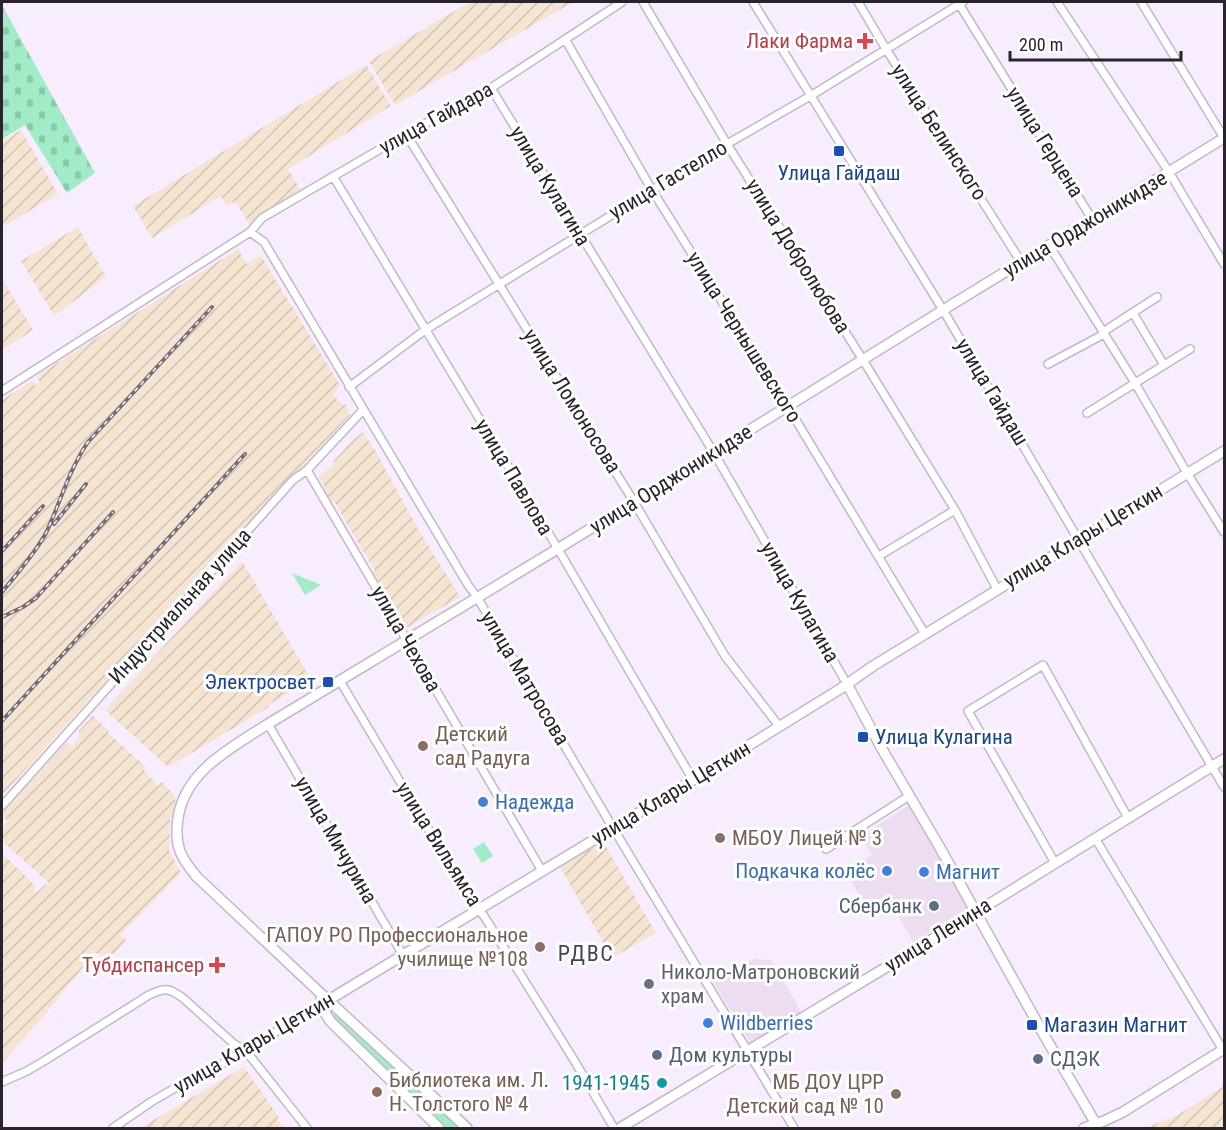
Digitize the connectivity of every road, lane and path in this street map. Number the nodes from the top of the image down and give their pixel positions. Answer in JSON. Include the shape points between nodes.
{"nodes":[{"id":1,"x":622,"y":2,"type":"edge"},
{"id":2,"x":643,"y":2,"type":"edge"},
{"id":3,"x":753,"y":2,"type":"edge"},
{"id":4,"x":858,"y":2,"type":"edge"},
{"id":5,"x":1057,"y":2,"type":"edge"},
{"id":6,"x":1141,"y":2,"type":"edge"},
{"id":7,"x":961,"y":3,"type":"edge"},
{"id":8,"x":565,"y":39,"type":"junction"},
{"id":9,"x":886,"y":49,"type":"junction"},
{"id":10,"x":491,"y":88,"type":"junction"},
{"id":11,"x":812,"y":95,"type":"junction"},
{"id":12,"x":406,"y":134,"type":"junction"},
{"id":13,"x":1224,"y":138,"type":"edge"},
{"id":14,"x":727,"y":144,"type":"junction"},
{"id":15,"x":1169,"y":172,"type":"junction"},
{"id":16,"x":333,"y":176,"type":"junction"},
{"id":17,"x":652,"y":190,"type":"junction"},
{"id":18,"x":1092,"y":219,"type":"junction"},
{"id":19,"x":249,"y":232,"type":"junction"},
{"id":20,"x":580,"y":234,"type":"junction"},
{"id":21,"x":1049,"y":245,"type":"junction"},
{"id":22,"x":1022,"y":262,"type":"junction"},
{"id":23,"x":1224,"y":264,"type":"edge"},
{"id":24,"x":499,"y":284,"type":"junction"},
{"id":25,"x":1156,"y":297,"type":"dead end"},
{"id":26,"x":943,"y":310,"type":"junction"},
{"id":27,"x":1132,"y":313,"type":"junction"},
{"id":28,"x":425,"y":330,"type":"junction"},
{"id":29,"x":1104,"y":333,"type":"junction"},
{"id":30,"x":1190,"y":349,"type":"dead end"},
{"id":31,"x":863,"y":360,"type":"junction"},
{"id":32,"x":1048,"y":364,"type":"dead end"},
{"id":33,"x":1164,"y":365,"type":"junction"},
{"id":34,"x":1135,"y":383,"type":"junction"},
{"id":35,"x":349,"y":387,"type":"junction"},
{"id":36,"x":2,"y":391,"type":"edge"},
{"id":37,"x":788,"y":407,"type":"junction"},
{"id":38,"x":363,"y":410,"type":"junction"},
{"id":39,"x":1087,"y":413,"type":"dead end"},
{"id":40,"x":1224,"y":451,"type":"edge"},
{"id":41,"x":714,"y":453,"type":"junction"},
{"id":42,"x":307,"y":470,"type":"junction"},
{"id":43,"x":1187,"y":473,"type":"junction"},
{"id":44,"x":634,"y":502,"type":"junction"},
{"id":45,"x":955,"y":510,"type":"junction"},
{"id":46,"x":1224,"y":532,"type":"edge"},
{"id":47,"x":1079,"y":539,"type":"junction"},
{"id":48,"x":558,"y":549,"type":"junction"},
{"id":49,"x":879,"y":556,"type":"junction"},
{"id":50,"x":997,"y":589,"type":"junction"},
{"id":51,"x":477,"y":597,"type":"junction"},
{"id":52,"x":925,"y":634,"type":"junction"},
{"id":53,"x":407,"y":641,"type":"junction"},
{"id":54,"x":340,"y":681,"type":"junction"},
{"id":55,"x":847,"y":684,"type":"junction"},
{"id":56,"x":268,"y":724,"type":"junction"},
{"id":57,"x":779,"y":726,"type":"junction"},
{"id":58,"x":1224,"y":759,"type":"edge"},
{"id":59,"x":1212,"y":766,"type":"junction"},
{"id":60,"x":693,"y":780,"type":"junction"},
{"id":61,"x":1224,"y":787,"type":"edge"},
{"id":62,"x":909,"y":796,"type":"junction"},
{"id":63,"x":2,"y":806,"type":"edge"},
{"id":64,"x":1128,"y":818,"type":"junction"},
{"id":65,"x":613,"y":828,"type":"junction"},
{"id":66,"x":1095,"y":838,"type":"junction"},
{"id":67,"x":826,"y":849,"type":"dead end"},
{"id":68,"x":1055,"y":863,"type":"junction"},
{"id":69,"x":542,"y":871,"type":"junction"},
{"id":70,"x":478,"y":909,"type":"junction"},
{"id":71,"x":976,"y":911,"type":"junction"},
{"id":72,"x":403,"y":955,"type":"junction"},
{"id":73,"x":326,"y":1002,"type":"junction"},
{"id":74,"x":1224,"y":1049,"type":"edge"},
{"id":75,"x":246,"y":1051,"type":"junction"},
{"id":76,"x":748,"y":1051,"type":"junction"},
{"id":77,"x":2,"y":1082,"type":"edge"},
{"id":78,"x":1096,"y":1124,"type":"junction"},
{"id":79,"x":113,"y":1128,"type":"edge"},
{"id":80,"x":307,"y":1128,"type":"edge"},
{"id":81,"x":439,"y":1128,"type":"edge"},
{"id":82,"x":467,"y":1128,"type":"edge"},
{"id":83,"x":614,"y":1128,"type":"edge"},
{"id":84,"x":620,"y":1128,"type":"edge"},
{"id":85,"x":794,"y":1128,"type":"edge"},
{"id":86,"x":1084,"y":1128,"type":"edge"}],
"edges":[{"from":1,"to":8,"type":"street","name":"улица Гайдара"},
{"from":2,"to":14,"type":"street","name":"улица Добролюбова"},
{"from":3,"to":11,"type":"street","name":"улица Гайдаш"},
{"from":4,"to":9,"type":"street","name":"улица Белинского"},
{"from":5,"to":15,"type":"street"},
{"from":6,"to":13,"type":"street"},
{"from":7,"to":9,"type":"street","name":"улица Гастелло"},
{"from":7,"to":18,"type":"street","name":"улица Герцена"},
{"from":8,"to":10,"type":"street","name":"улица Гайдара"},
{"from":8,"to":17,"type":"street","name":"улица Чернышевского"},
{"from":9,"to":11,"type":"street","name":"улица Гастелло"},
{"from":9,"to":22,"type":"street","name":"улица Белинского"},
{"from":10,"to":12,"type":"street","name":"улица Гайдара"},
{"from":10,"to":20,"type":"street","name":"улица Кулагина"},
{"from":11,"to":14,"type":"street","name":"улица Гастелло"},
{"from":11,"to":26,"type":"street","name":"улица Гайдаш"},
{"from":12,"to":16,"type":"street","name":"улица Гайдара"},
{"from":12,"to":24,"type":"street","name":"улица Ломоносова"},
{"from":13,"to":15,"type":"street","name":"улица Орджоникидзе"},
{"from":14,"to":17,"type":"street","name":"улица Гастелло"},
{"from":14,"to":31,"type":"street","name":"улица Добролюбова"},
{"from":15,"to":18,"type":"street","name":"улица Орджоникидзе"},
{"from":15,"to":23,"type":"street"},
{"from":16,"to":19,"type":"street","name":"улица Гайдара","via":[[262,218]]},
{"from":16,"to":28,"type":"street","name":"улица Павлова"},
{"from":17,"to":20,"type":"street","name":"улица Гастелло"},
{"from":17,"to":37,"type":"street","name":"улица Чернышевского"},
{"from":18,"to":21,"type":"street","name":"улица Орджоникидзе"},
{"from":19,"to":35,"type":"street","name":"улица Матросова","via":[[264,242]]},
{"from":19,"to":36,"type":"street"},
{"from":20,"to":24,"type":"street","name":"улица Гастелло"},
{"from":20,"to":41,"type":"street","name":"улица Кулагина"},
{"from":21,"to":22,"type":"street","name":"улица Орджоникидзе"},
{"from":21,"to":29,"type":"street"},
{"from":22,"to":26,"type":"street","name":"улица Орджоникидзе"},
{"from":24,"to":28,"type":"street","name":"улица Гастелло"},
{"from":24,"to":44,"type":"street","name":"улица Ломоносова"},
{"from":25,"to":27,"type":"street"},
{"from":26,"to":31,"type":"street","name":"улица Орджоникидзе"},
{"from":26,"to":47,"type":"street","name":"улица Гайдаш"},
{"from":27,"to":29,"type":"street"},
{"from":27,"to":33,"type":"street"},
{"from":28,"to":35,"type":"street","name":"улица Гастелло"},
{"from":28,"to":48,"type":"street","name":"улица Павлова"},
{"from":29,"to":32,"type":"street"},
{"from":29,"to":34,"type":"street"},
{"from":30,"to":33,"type":"street"},
{"from":31,"to":37,"type":"street","name":"улица Орджоникидзе"},
{"from":31,"to":45,"type":"street","name":"улица Добролюбова"},
{"from":33,"to":34,"type":"street"},
{"from":34,"to":39,"type":"street"},
{"from":34,"to":43,"type":"street"},
{"from":35,"to":38,"type":"street","name":"улица Матросова"},
{"from":37,"to":41,"type":"street","name":"улица Орджоникидзе"},
{"from":37,"to":49,"type":"street","name":"улица Чернышевского"},
{"from":38,"to":42,"type":"street","name":"Индустриальная улица"},
{"from":38,"to":51,"type":"street","name":"улица Матросова"},
{"from":40,"to":43,"type":"street","name":"улица Клары Цеткин"},
{"from":41,"to":44,"type":"street","name":"улица Орджоникидзе"},
{"from":41,"to":55,"type":"street","name":"улица Кулагина"},
{"from":42,"to":53,"type":"street","name":"улица Чехова"},
{"from":42,"to":63,"type":"street","name":"Индустриальная улица","via":[[293,480]]},
{"from":43,"to":46,"type":"street"},
{"from":43,"to":47,"type":"street","name":"улица Клары Цеткин"},
{"from":44,"to":48,"type":"street","name":"улица Орджоникидзе"},
{"from":44,"to":57,"type":"street","name":"улица Ломоносова","via":[[725,656]]},
{"from":45,"to":49,"type":"street"},
{"from":45,"to":50,"type":"street","name":"улица Добролюбова"},
{"from":47,"to":50,"type":"street","name":"улица Клары Цеткин"},
{"from":47,"to":59,"type":"street","name":"улица Гайдаш"},
{"from":48,"to":51,"type":"street","name":"улица Орджоникидзе"},
{"from":48,"to":60,"type":"street","name":"улица Павлова"},
{"from":49,"to":52,"type":"street","name":"улица Чернышевского"},
{"from":50,"to":52,"type":"street","name":"улица Клары Цеткин"},
{"from":51,"to":53,"type":"street","name":"улица Орджоникидзе"},
{"from":51,"to":65,"type":"street","name":"улица Матросова"},
{"from":52,"to":55,"type":"street","name":"улица Клары Цеткин"},
{"from":53,"to":54,"type":"street","name":"улица Орджоникидзе"},
{"from":53,"to":69,"type":"street","name":"улица Чехова"},
{"from":54,"to":56,"type":"street","name":"улица Орджоникидзе"},
{"from":54,"to":70,"type":"street","name":"улица Вильямса"},
{"from":55,"to":57,"type":"street","name":"улица Клары Цеткин"},
{"from":55,"to":62,"type":"street","name":"улица Кулагина"},
{"from":56,"to":72,"type":"street","name":"улица Мичурина"},
{"from":56,"to":73,"type":"street","name":"улица Орджоникидзе","via":[[208,765],[189,786],[181,805],[177,841],[183,859],[197,877]]},
{"from":57,"to":60,"type":"street","name":"улица Клары Цеткин"},
{"from":58,"to":59,"type":"street","name":"улица Ленина"},
{"from":59,"to":61,"type":"street","name":"улица Гайдаш"},
{"from":59,"to":64,"type":"street","name":"улица Ленина"},
{"from":60,"to":65,"type":"street","name":"улица Клары Цеткин"},
{"from":62,"to":67,"type":"street"},
{"from":62,"to":71,"type":"street","name":"улица Кулагина"},
{"from":64,"to":66,"type":"street","name":"улица Ленина"},
{"from":64,"to":68,"type":"street","via":[[1043,665],[968,711]]},
{"from":65,"to":69,"type":"street","name":"улица Клары Цеткин"},
{"from":65,"to":76,"type":"street","name":"улица Матросова"},
{"from":66,"to":68,"type":"street","name":"улица Ленина"},
{"from":66,"to":74,"type":"street"},
{"from":68,"to":71,"type":"street","name":"улица Ленина"},
{"from":69,"to":70,"type":"street","name":"улица Клары Цеткин"},
{"from":70,"to":72,"type":"street","name":"улица Клары Цеткин"},
{"from":70,"to":83,"type":"street","name":"улица Вильямса"},
{"from":71,"to":76,"type":"street","name":"улица Ленина"},
{"from":71,"to":78,"type":"street","name":"улица Кулагина"},
{"from":72,"to":73,"type":"street","name":"улица Клары Цеткин"},
{"from":73,"to":75,"type":"street","name":"улица Клары Цеткин"},
{"from":73,"to":81,"type":"street","via":[[324,1011],[330,1021]]},
{"from":73,"to":82,"type":"street"},
{"from":74,"to":78,"type":"street","via":[[1123,1112]]},
{"from":75,"to":77,"type":"street","via":[[174,991],[166,989],[149,995],[27,1071]]},
{"from":75,"to":79,"type":"street","name":"улица Клары Цеткин","via":[[192,1077]]},
{"from":75,"to":80,"type":"street"},
{"from":76,"to":84,"type":"street","name":"улица Ленина"},
{"from":76,"to":85,"type":"street","name":"улица Матросова"},
{"from":78,"to":86,"type":"street"}]}
